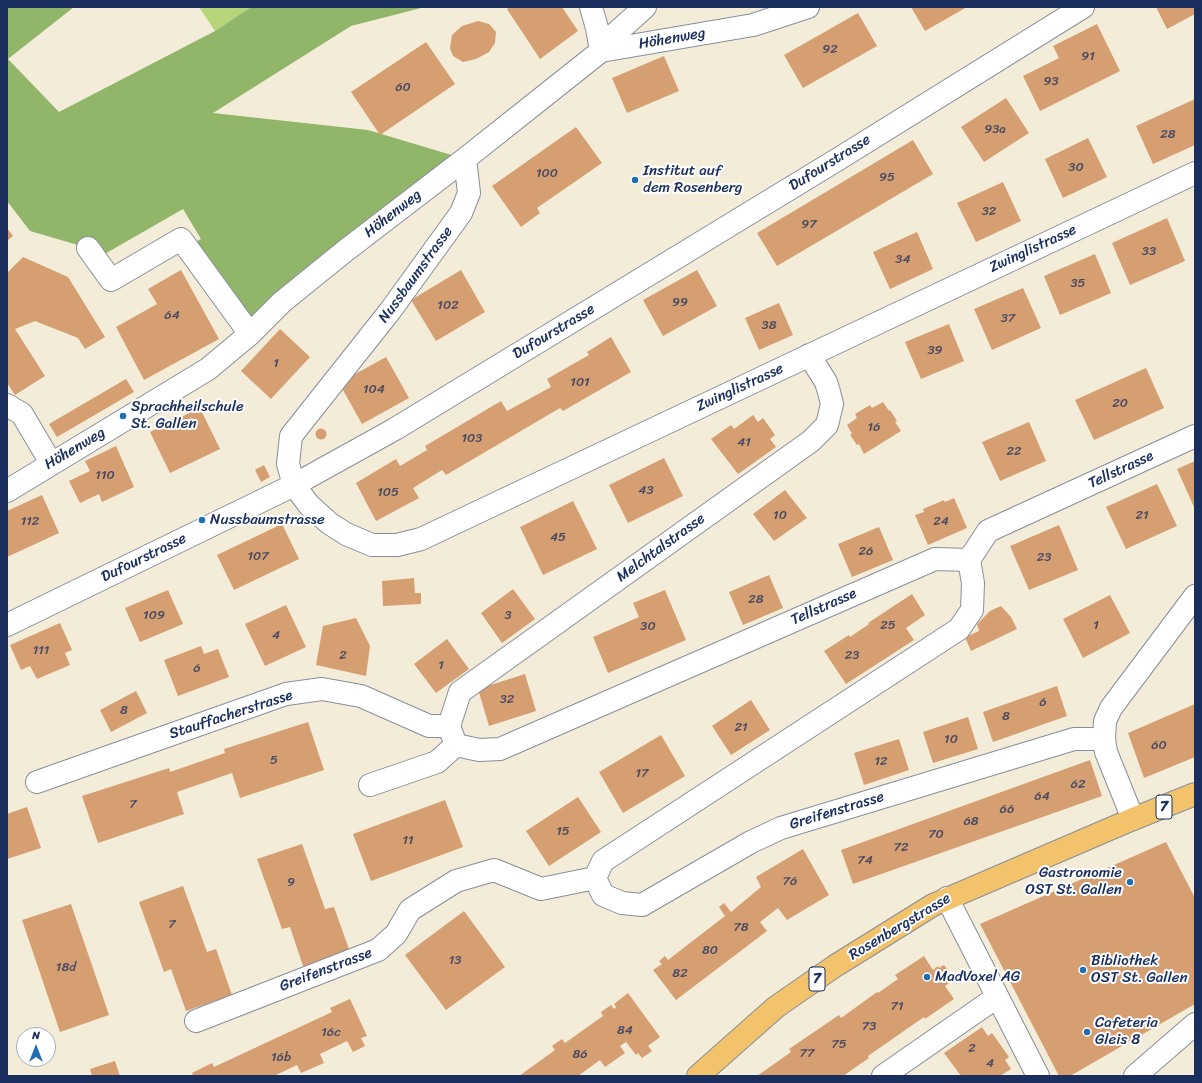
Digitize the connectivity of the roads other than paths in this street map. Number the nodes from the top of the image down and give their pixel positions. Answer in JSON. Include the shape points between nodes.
{"nodes":[{"id":1,"x":592,"y":7,"type":"edge"},
{"id":2,"x":645,"y":7,"type":"edge"},
{"id":3,"x":808,"y":7,"type":"edge"},
{"id":4,"x":1083,"y":7,"type":"edge"},
{"id":5,"x":601,"y":51,"type":"junction"},
{"id":6,"x":465,"y":159,"type":"junction"},
{"id":7,"x":1195,"y":173,"type":"edge"},
{"id":8,"x":88,"y":248,"type":"dead end"},
{"id":9,"x":250,"y":334,"type":"junction"},
{"id":10,"x":809,"y":355,"type":"junction"},
{"id":11,"x":7,"y":405,"type":"edge"},
{"id":12,"x":1195,"y":436,"type":"edge"},
{"id":13,"x":51,"y":463,"type":"junction"},
{"id":14,"x":294,"y":485,"type":"junction"},
{"id":15,"x":7,"y":491,"type":"edge"},
{"id":16,"x":969,"y":560,"type":"junction"},
{"id":17,"x":1195,"y":596,"type":"edge"},
{"id":18,"x":7,"y":625,"type":"edge"},
{"id":19,"x":453,"y":735,"type":"junction"},
{"id":20,"x":1104,"y":739,"type":"junction"},
{"id":21,"x":37,"y":782,"type":"dead end"},
{"id":22,"x":370,"y":785,"type":"dead end"},
{"id":23,"x":1195,"y":794,"type":"edge"},
{"id":24,"x":1133,"y":819,"type":"junction"},
{"id":25,"x":595,"y":878,"type":"junction"},
{"id":26,"x":948,"y":898,"type":"junction"},
{"id":27,"x":997,"y":997,"type":"junction"},
{"id":28,"x":196,"y":1021,"type":"dead end"},
{"id":29,"x":1195,"y":1024,"type":"edge"},
{"id":30,"x":698,"y":1076,"type":"edge"},
{"id":31,"x":883,"y":1076,"type":"edge"},
{"id":32,"x":1038,"y":1076,"type":"edge"},
{"id":33,"x":1134,"y":1076,"type":"edge"}],
"edges":[{"from":1,"to":5,"type":"street"},
{"from":2,"to":5,"type":"street","via":[[616,33]]},
{"from":3,"to":5,"type":"street","name":"Höhenweg","via":[[753,25]]},
{"from":4,"to":14,"type":"street","name":"Dufourstrasse","via":[[395,429]]},
{"from":5,"to":6,"type":"street","name":"Höhenweg"},
{"from":6,"to":9,"type":"street","name":"Höhenweg","via":[[282,302]]},
{"from":6,"to":14,"type":"street","name":"Nussbaumstrasse","via":[[469,193],[461,213],[390,311],[291,436],[288,464]]},
{"from":7,"to":10,"type":"street","name":"Zwinglistrasse"},
{"from":8,"to":9,"type":"street","via":[[111,280],[181,239]]},
{"from":9,"to":13,"type":"street","name":"Höhenweg","via":[[208,369]]},
{"from":10,"to":14,"type":"street","name":"Zwinglistrasse","via":[[421,539],[397,546],[372,545],[346,534],[309,505]]},
{"from":10,"to":19,"type":"street","name":"Melchtalstrasse","via":[[826,382],[829,392],[832,404],[827,425],[811,441],[460,692]]},
{"from":11,"to":13,"type":"street","via":[[22,414]]},
{"from":12,"to":16,"type":"street","name":"Tellstrasse","via":[[988,531]]},
{"from":13,"to":15,"type":"street","name":"Höhenweg"},
{"from":14,"to":18,"type":"street","name":"Dufourstrasse"},
{"from":16,"to":19,"type":"street","name":"Tellstrasse","via":[[935,559],[500,749],[479,750]]},
{"from":16,"to":25,"type":"street","via":[[973,582],[972,610],[958,629],[603,860]]},
{"from":17,"to":20,"type":"street","via":[[1111,708],[1105,721]]},
{"from":19,"to":21,"type":"street","name":"Stauffacherstrasse","via":[[361,696],[322,689],[286,694]]},
{"from":19,"to":22,"type":"street","via":[[437,762]]},
{"from":20,"to":24,"type":"street","via":[[1106,752]]},
{"from":20,"to":25,"type":"street","name":"Greifenstrasse","via":[[1074,739],[781,828],[751,842],[642,905],[622,903],[603,895]]},
{"from":23,"to":24,"type":"main road","name":"Rosenbergstrasse","number":"7"},
{"from":24,"to":26,"type":"main road","name":"Rosenbergstrasse","number":"7"},
{"from":25,"to":28,"type":"street","name":"Greifenstrasse","via":[[541,889],[494,870],[456,881],[410,910],[396,934],[378,950]]},
{"from":26,"to":27,"type":"street"},
{"from":26,"to":30,"type":"main road","name":"Rosenbergstrasse","number":"7","via":[[835,966],[776,1007]]},
{"from":27,"to":31,"type":"street"},
{"from":27,"to":32,"type":"street"},
{"from":29,"to":33,"type":"street"}]}
